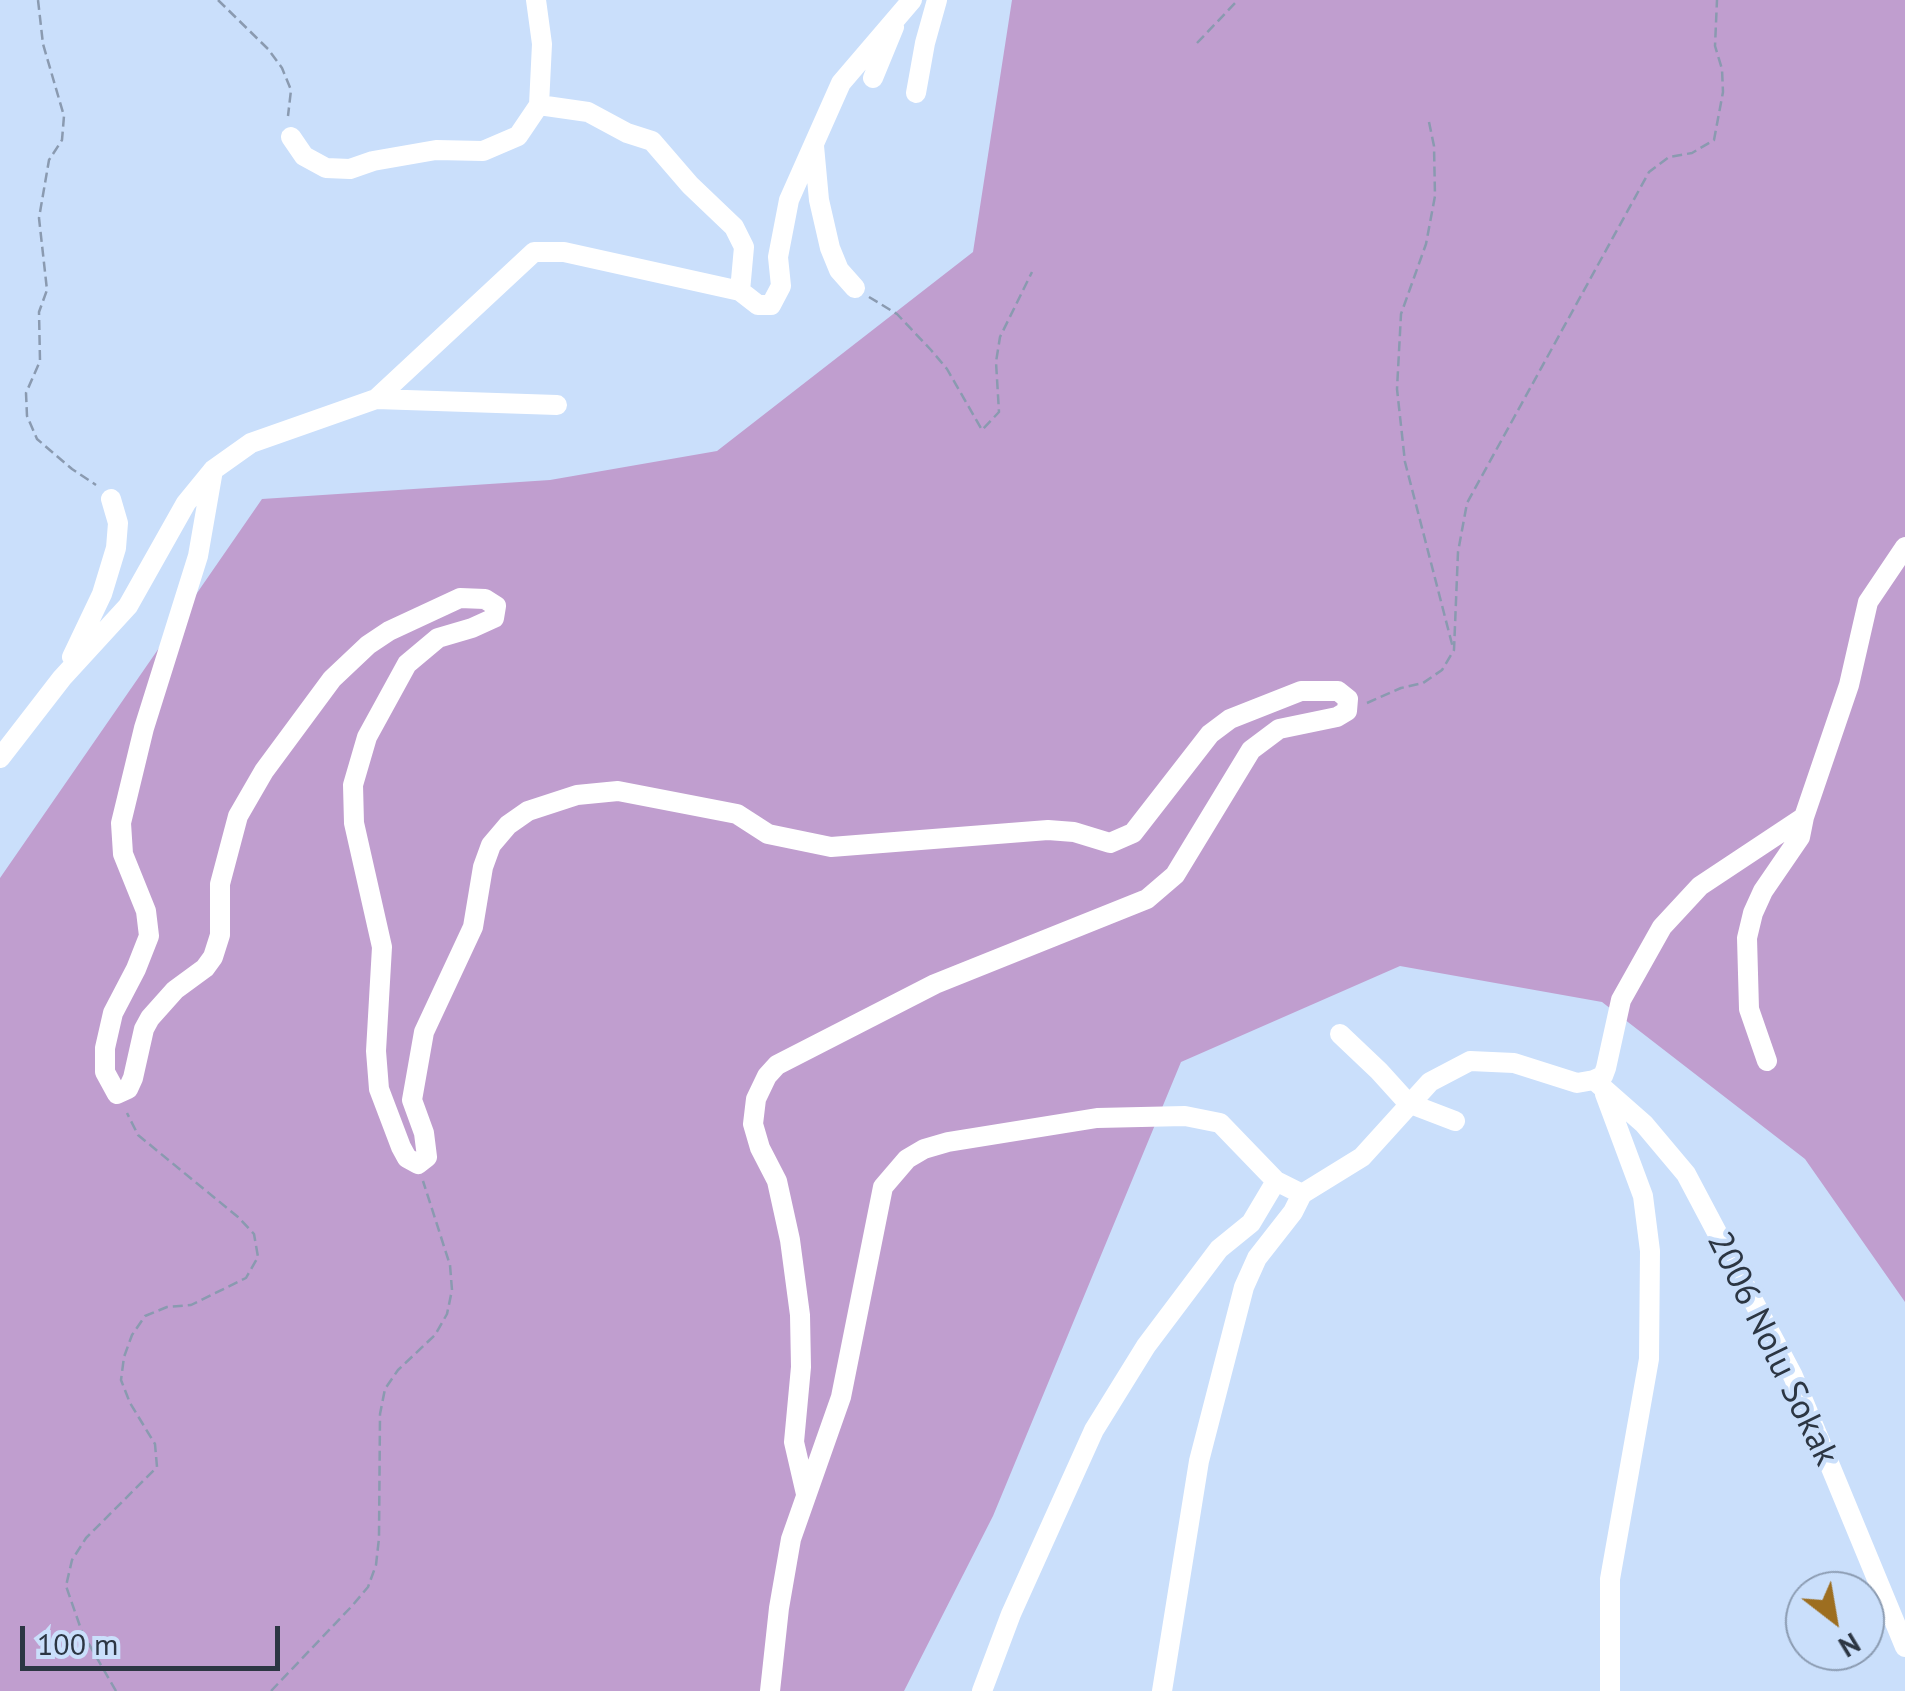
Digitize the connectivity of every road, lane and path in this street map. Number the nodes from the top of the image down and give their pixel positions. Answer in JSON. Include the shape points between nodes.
{"nodes":[{"id":1,"x":38,"y":0,"type":"edge"},
{"id":2,"x":218,"y":0,"type":"edge"},
{"id":3,"x":536,"y":0,"type":"edge"},
{"id":4,"x":937,"y":0,"type":"edge"},
{"id":5,"x":1238,"y":0,"type":"edge"},
{"id":6,"x":1717,"y":0,"type":"edge"},
{"id":7,"x":905,"y":8,"type":"edge"},
{"id":8,"x":1197,"y":43,"type":"dead end"},
{"id":9,"x":873,"y":78,"type":"dead end"},
{"id":10,"x":916,"y":93,"type":"dead end"},
{"id":11,"x":539,"y":105,"type":"junction"},
{"id":12,"x":1429,"y":122,"type":"dead end"},
{"id":13,"x":292,"y":137,"type":"joint"},
{"id":14,"x":814,"y":144,"type":"junction"},
{"id":15,"x":1032,"y":272,"type":"dead end"},
{"id":16,"x":855,"y":288,"type":"joint"},
{"id":17,"x":740,"y":291,"type":"junction"},
{"id":18,"x":376,"y":399,"type":"junction"},
{"id":19,"x":556,"y":405,"type":"dead end"},
{"id":20,"x":213,"y":470,"type":"junction"},
{"id":21,"x":111,"y":500,"type":"joint"},
{"id":22,"x":1905,"y":548,"type":"edge"},
{"id":23,"x":1454,"y":650,"type":"junction"},
{"id":24,"x":62,"y":678,"type":"junction"},
{"id":25,"x":1348,"y":712,"type":"junction"},
{"id":26,"x":0,"y":758,"type":"edge"},
{"id":27,"x":1804,"y":816,"type":"junction"},
{"id":28,"x":1340,"y":1034,"type":"dead end"},
{"id":29,"x":1767,"y":1061,"type":"dead end"},
{"id":30,"x":1594,"y":1080,"type":"junction"},
{"id":31,"x":117,"y":1094,"type":"junction"},
{"id":32,"x":1408,"y":1104,"type":"junction"},
{"id":33,"x":1455,"y":1121,"type":"dead end"},
{"id":34,"x":418,"y":1164,"type":"junction"},
{"id":35,"x":1276,"y":1180,"type":"junction"},
{"id":36,"x":1302,"y":1194,"type":"junction"},
{"id":37,"x":806,"y":1494,"type":"junction"},
{"id":38,"x":1905,"y":1646,"type":"edge"},
{"id":39,"x":116,"y":1691,"type":"edge"},
{"id":40,"x":271,"y":1691,"type":"edge"},
{"id":41,"x":770,"y":1691,"type":"edge"},
{"id":42,"x":982,"y":1691,"type":"edge"},
{"id":43,"x":1162,"y":1691,"type":"edge"},
{"id":44,"x":1610,"y":1691,"type":"edge"}],
"edges":[{"from":1,"to":21,"type":"path","via":[[42,44],[64,116],[39,218],[46,290],[39,312],[40,360],[26,393],[26,416],[37,438]]},
{"from":2,"to":13,"type":"path","via":[[282,68]]},
{"from":3,"to":11,"type":"street"},
{"from":4,"to":10,"type":"street"},
{"from":5,"to":8,"type":"path"},
{"from":6,"to":23,"type":"path","via":[[1715,46],[1724,92],[1714,140],[1650,172],[1466,503]]},
{"from":7,"to":9,"type":"street"},
{"from":7,"to":14,"type":"street","via":[[841,84]]},
{"from":11,"to":13,"type":"street","via":[[518,136],[483,151],[436,150],[350,169],[326,168],[304,156]]},
{"from":11,"to":17,"type":"street","via":[[588,112],[652,141],[734,226],[744,247]]},
{"from":12,"to":23,"type":"path","via":[[1435,196],[1401,314],[1397,389],[1405,462]]},
{"from":14,"to":16,"type":"street","via":[[830,248]]},
{"from":14,"to":17,"type":"street","via":[[789,200],[778,257],[781,286],[771,306],[758,306]]},
{"from":15,"to":16,"type":"path","via":[[1000,337],[998,412],[982,430],[931,350],[898,314]]},
{"from":17,"to":18,"type":"street","via":[[564,252],[534,252]]},
{"from":18,"to":19,"type":"street"},
{"from":18,"to":20,"type":"street","via":[[251,443]]},
{"from":20,"to":24,"type":"street","via":[[186,503],[128,606]]},
{"from":20,"to":31,"type":"street","via":[[198,556],[121,823],[123,854],[150,923],[105,1048],[106,1072]]},
{"from":21,"to":24,"type":"street","via":[[118,522],[110,572]]},
{"from":22,"to":27,"type":"street","via":[[1868,602],[1849,685]]},
{"from":23,"to":25,"type":"path","via":[[1423,683]]},
{"from":24,"to":26,"type":"street"},
{"from":25,"to":34,"type":"street","via":[[1348,699],[1338,691],[1313,690],[1230,719],[1210,734],[1133,833],[1110,843],[1048,830],[831,847],[768,834],[737,814],[618,791],[577,794],[528,811],[491,845],[473,927],[424,1032],[412,1100],[427,1157]]},
{"from":25,"to":37,"type":"street","via":[[1279,729],[1260,742],[1174,874],[1147,899],[935,984],[767,1076],[754,1124],[777,1181],[790,1240],[800,1316],[794,1442]]},
{"from":27,"to":29,"type":"street","via":[[1800,837],[1762,891],[1747,938],[1749,1009]]},
{"from":27,"to":30,"type":"street","via":[[1700,886],[1662,927],[1620,1000],[1606,1068]]},
{"from":28,"to":32,"type":"street"},
{"from":30,"to":32,"type":"street","via":[[1577,1083],[1514,1063],[1470,1061],[1430,1082]]},
{"from":30,"to":38,"type":"street","name":"2006 Nolu Sokak","via":[[1686,1174],[1793,1376]]},
{"from":30,"to":44,"type":"street","via":[[1614,1113],[1643,1196],[1650,1251],[1649,1359],[1610,1579]]},
{"from":31,"to":34,"type":"street","via":[[134,1078],[150,1018],[213,958],[234,827],[287,738],[368,645],[448,602],[485,599],[496,606],[494,618],[438,638],[407,664],[368,736],[353,784],[354,823],[382,947],[379,1089],[401,1147]]},
{"from":31,"to":39,"type":"path","via":[[138,1135],[254,1234],[258,1258],[246,1278],[191,1305],[146,1316],[124,1358],[121,1380],[155,1444],[157,1467],[86,1538],[66,1586],[77,1621]]},
{"from":32,"to":33,"type":"street"},
{"from":32,"to":36,"type":"street","via":[[1362,1157]]},
{"from":34,"to":40,"type":"path","via":[[450,1265],[447,1314],[386,1390],[379,1538],[368,1587]]},
{"from":35,"to":36,"type":"street"},
{"from":35,"to":37,"type":"street","via":[[1220,1123],[1185,1116],[1097,1118],[948,1142],[907,1159],[883,1186],[841,1397]]},
{"from":35,"to":42,"type":"street","via":[[1251,1222],[1220,1249],[1146,1346],[1094,1430]]},
{"from":36,"to":43,"type":"street","via":[[1244,1287],[1199,1461]]},
{"from":37,"to":41,"type":"street","via":[[791,1540]]}]}
